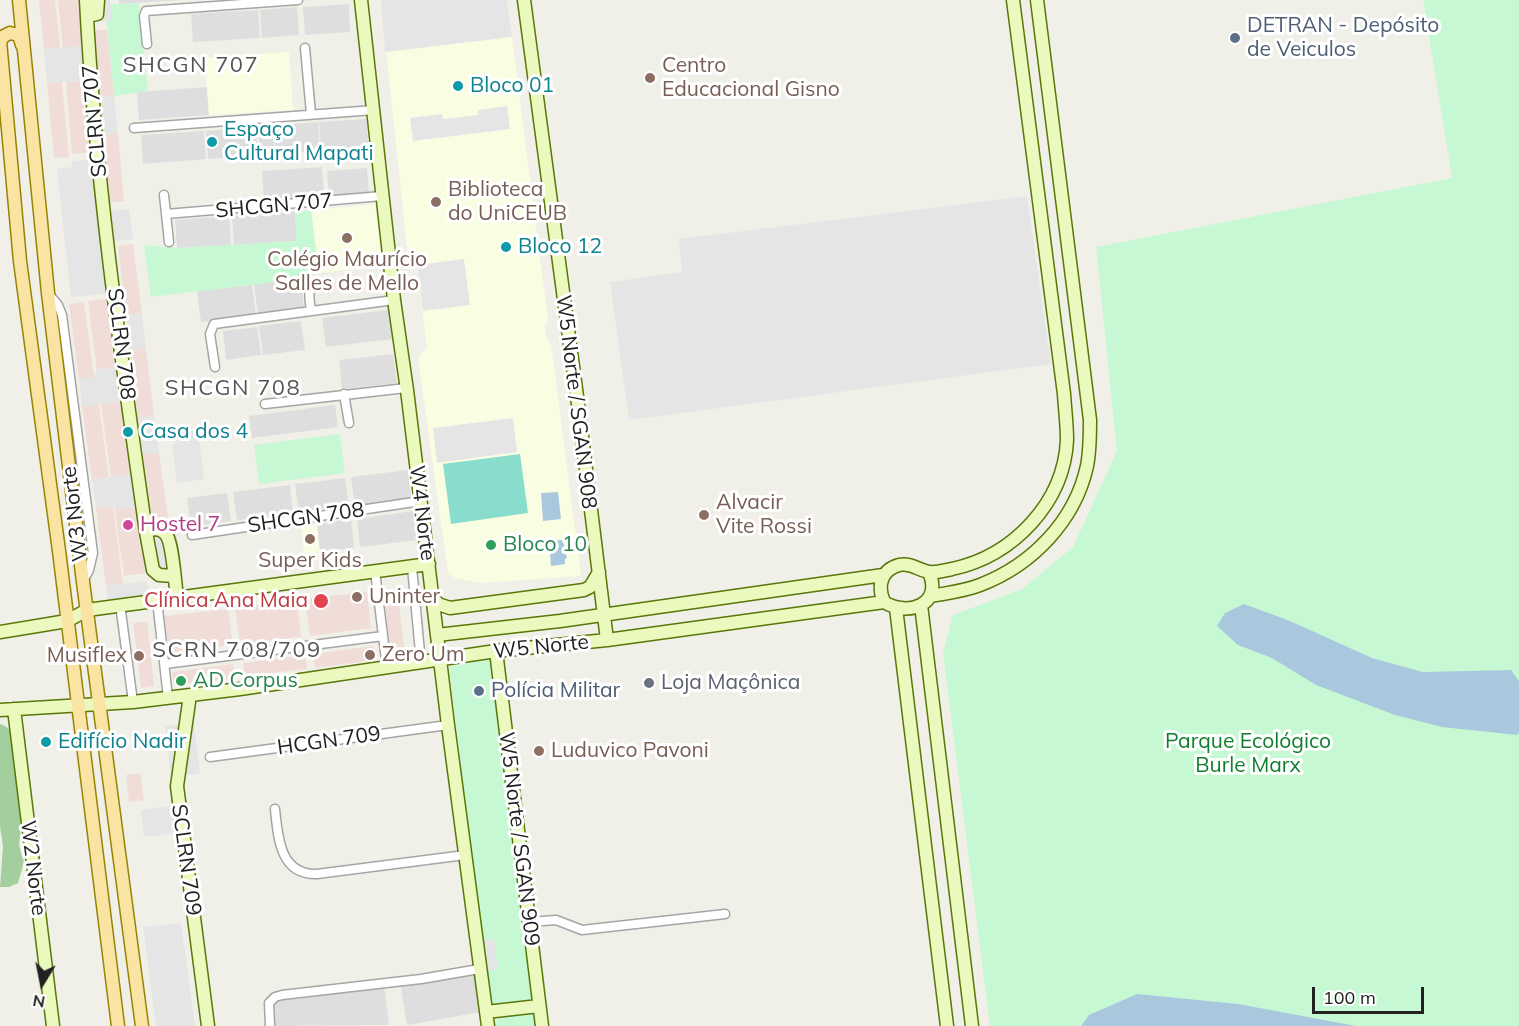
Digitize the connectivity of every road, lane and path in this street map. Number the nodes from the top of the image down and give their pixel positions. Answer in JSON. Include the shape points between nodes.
{"nodes":[{"id":1,"x":19,"y":0,"type":"edge"},
{"id":2,"x":86,"y":0,"type":"edge"},
{"id":3,"x":98,"y":0,"type":"edge"},
{"id":4,"x":298,"y":0,"type":"edge"},
{"id":5,"x":361,"y":0,"type":"edge"},
{"id":6,"x":524,"y":0,"type":"edge"},
{"id":7,"x":1013,"y":0,"type":"edge"},
{"id":8,"x":1037,"y":0,"type":"edge"},
{"id":9,"x":87,"y":16,"type":"junction"},
{"id":10,"x":1017,"y":23,"type":"junction"},
{"id":11,"x":0,"y":41,"type":"edge"},
{"id":12,"x":147,"y":44,"type":"dead end"},
{"id":13,"x":305,"y":48,"type":"dead end"},
{"id":14,"x":25,"y":58,"type":"junction"},
{"id":15,"x":1046,"y":75,"type":"junction"},
{"id":16,"x":1026,"y":101,"type":"junction"},
{"id":17,"x":374,"y":110,"type":"junction"},
{"id":18,"x":311,"y":114,"type":"junction"},
{"id":19,"x":134,"y":128,"type":"dead end"},
{"id":20,"x":1055,"y":142,"type":"junction"},
{"id":21,"x":164,"y":195,"type":"dead end"},
{"id":22,"x":382,"y":196,"type":"junction"},
{"id":23,"x":166,"y":214,"type":"junction"},
{"id":24,"x":105,"y":227,"type":"joint"},
{"id":25,"x":169,"y":242,"type":"dead end"},
{"id":26,"x":316,"y":283,"type":"dead end"},
{"id":27,"x":48,"y":293,"type":"junction"},
{"id":28,"x":393,"y":300,"type":"junction"},
{"id":29,"x":311,"y":311,"type":"junction"},
{"id":30,"x":215,"y":367,"type":"dead end"},
{"id":31,"x":406,"y":388,"type":"junction"},
{"id":32,"x":344,"y":394,"type":"junction"},
{"id":33,"x":265,"y":404,"type":"dead end"},
{"id":34,"x":349,"y":423,"type":"dead end"},
{"id":35,"x":421,"y":501,"type":"junction"},
{"id":36,"x":52,"y":502,"type":"junction"},
{"id":37,"x":77,"y":523,"type":"junction"},
{"id":38,"x":146,"y":532,"type":"junction"},
{"id":39,"x":192,"y":535,"type":"dead end"},
{"id":40,"x":59,"y":551,"type":"junction"},
{"id":41,"x":80,"y":555,"type":"junction"},
{"id":42,"x":429,"y":564,"type":"junction"},
{"id":43,"x":412,"y":567,"type":"junction"},
{"id":44,"x":375,"y":571,"type":"junction"},
{"id":45,"x":599,"y":572,"type":"junction"},
{"id":46,"x":929,"y":572,"type":"junction"},
{"id":47,"x":883,"y":575,"type":"junction"},
{"id":48,"x":174,"y":576,"type":"junction"},
{"id":49,"x":83,"y":582,"type":"junction"},
{"id":50,"x":432,"y":595,"type":"junction"},
{"id":51,"x":931,"y":596,"type":"junction"},
{"id":52,"x":177,"y":597,"type":"junction"},
{"id":53,"x":157,"y":600,"type":"junction"},
{"id":54,"x":884,"y":602,"type":"junction"},
{"id":55,"x":120,"y":604,"type":"junction"},
{"id":56,"x":921,"y":605,"type":"junction"},
{"id":57,"x":896,"y":608,"type":"junction"},
{"id":58,"x":87,"y":610,"type":"junction"},
{"id":59,"x":604,"y":615,"type":"junction"},
{"id":60,"x":67,"y":621,"type":"junction"},
{"id":61,"x":0,"y":632,"type":"edge"},
{"id":62,"x":437,"y":635,"type":"junction"},
{"id":63,"x":383,"y":636,"type":"junction"},
{"id":64,"x":607,"y":639,"type":"junction"},
{"id":65,"x":496,"y":651,"type":"junction"},
{"id":66,"x":440,"y":660,"type":"junction"},
{"id":67,"x":421,"y":663,"type":"junction"},
{"id":68,"x":165,"y":664,"type":"junction"},
{"id":69,"x":387,"y":668,"type":"junction"},
{"id":70,"x":190,"y":695,"type":"junction"},
{"id":71,"x":168,"y":698,"type":"junction"},
{"id":72,"x":133,"y":702,"type":"junction"},
{"id":73,"x":99,"y":704,"type":"junction"},
{"id":74,"x":78,"y":705,"type":"junction"},
{"id":75,"x":14,"y":709,"type":"junction"},
{"id":76,"x":0,"y":710,"type":"edge"},
{"id":77,"x":448,"y":725,"type":"junction"},
{"id":78,"x":82,"y":739,"type":"junction"},
{"id":79,"x":210,"y":757,"type":"dead end"},
{"id":80,"x":108,"y":759,"type":"junction"},
{"id":81,"x":88,"y":782,"type":"junction"},
{"id":82,"x":110,"y":785,"type":"junction"},
{"id":83,"x":275,"y":809,"type":"dead end"},
{"id":84,"x":465,"y":855,"type":"junction"},
{"id":85,"x":725,"y":914,"type":"dead end"},
{"id":86,"x":529,"y":922,"type":"junction"},
{"id":87,"x":480,"y":969,"type":"junction"},
{"id":88,"x":539,"y":1006,"type":"junction"},
{"id":89,"x":486,"y":1012,"type":"junction"},
{"id":90,"x":971,"y":1024,"type":"edge"},
{"id":91,"x":53,"y":1026,"type":"edge"},
{"id":92,"x":118,"y":1026,"type":"edge"},
{"id":93,"x":142,"y":1026,"type":"edge"},
{"id":94,"x":208,"y":1026,"type":"edge"},
{"id":95,"x":270,"y":1026,"type":"edge"},
{"id":96,"x":488,"y":1026,"type":"edge"},
{"id":97,"x":542,"y":1026,"type":"edge"},
{"id":98,"x":947,"y":1026,"type":"edge"}],
"edges":[{"from":1,"to":14,"type":"main road","name":"W3 Norte"},
{"from":2,"to":9,"type":"street","name":"SCLRN 707"},
{"from":3,"to":9,"type":"street","via":[[96,14]]},
{"from":4,"to":12,"type":"street","via":[[146,11]]},
{"from":5,"to":17,"type":"street","name":"W4 Norte"},
{"from":6,"to":45,"type":"street","name":"W5 Norte / SGAN 908"},
{"from":7,"to":10,"type":"street"},
{"from":8,"to":15,"type":"street"},
{"from":9,"to":24,"type":"street","name":"SCLRN 707"},
{"from":10,"to":15,"type":"street","via":[[1027,79],[1037,83]]},
{"from":10,"to":16,"type":"street"},
{"from":11,"to":14,"type":"main road","via":[[7,34],[19,34]]},
{"from":11,"to":36,"type":"main road","name":"W3 Norte","via":[[20,261]]},
{"from":13,"to":18,"type":"street"},
{"from":14,"to":27,"type":"main road","name":"W3 Norte"},
{"from":15,"to":20,"type":"street"},
{"from":16,"to":20,"type":"street","via":[[1032,95],[1042,98]]},
{"from":16,"to":46,"type":"street","via":[[1066,411],[1063,462],[1044,508],[1019,536],[974,562]]},
{"from":17,"to":18,"type":"street"},
{"from":17,"to":22,"type":"street","name":"W4 Norte"},
{"from":18,"to":19,"type":"street"},
{"from":20,"to":51,"type":"street","via":[[1090,420],[1087,466],[1073,505],[1024,563],[978,586]]},
{"from":21,"to":23,"type":"street"},
{"from":22,"to":23,"type":"street","name":"SHCGN 707"},
{"from":22,"to":28,"type":"street","name":"W4 Norte"},
{"from":23,"to":25,"type":"street"},
{"from":24,"to":38,"type":"street","name":"SCLRN 708"},
{"from":26,"to":29,"type":"street","via":[[309,291]]},
{"from":27,"to":37,"type":"main road","name":"W3 Norte"},
{"from":27,"to":49,"type":"street","via":[[62,315],[86,489],[93,553]]},
{"from":28,"to":29,"type":"street"},
{"from":28,"to":31,"type":"street","name":"W4 Norte"},
{"from":29,"to":30,"type":"street","via":[[214,324],[210,334]]},
{"from":31,"to":32,"type":"street"},
{"from":31,"to":35,"type":"street","name":"W4 Norte"},
{"from":32,"to":33,"type":"street"},
{"from":32,"to":34,"type":"street"},
{"from":35,"to":39,"type":"street","name":"SHCGN 708"},
{"from":35,"to":42,"type":"street","name":"W4 Norte"},
{"from":36,"to":37,"type":"main road","via":[[62,529],[72,530]]},
{"from":36,"to":40,"type":"main road","name":"W3 Norte"},
{"from":37,"to":41,"type":"main road","name":"W3 Norte"},
{"from":38,"to":48,"type":"street","name":"SCLRN 708","via":[[153,570],[163,577]]},
{"from":38,"to":48,"type":"street","via":[[156,529],[166,535]]},
{"from":40,"to":41,"type":"main road","via":[[63,544],[70,543],[75,544]]},
{"from":40,"to":60,"type":"main road","name":"W3 Norte"},
{"from":41,"to":49,"type":"main road","name":"W3 Norte"},
{"from":42,"to":43,"type":"street"},
{"from":42,"to":50,"type":"street","name":"W4 Norte"},
{"from":43,"to":44,"type":"street"},
{"from":43,"to":67,"type":"street"},
{"from":44,"to":52,"type":"street"},
{"from":44,"to":63,"type":"street"},
{"from":45,"to":50,"type":"street","via":[[584,590],[550,596],[450,608],[438,604]]},
{"from":45,"to":59,"type":"street","name":"W5 Norte / SGAN 908"},
{"from":46,"to":47,"type":"street","via":[[903,565]]},
{"from":46,"to":51,"type":"street"},
{"from":47,"to":54,"type":"street","via":[[880,585]]},
{"from":47,"to":59,"type":"street"},
{"from":48,"to":52,"type":"street"},
{"from":49,"to":58,"type":"main road","name":"W3 Norte"},
{"from":50,"to":62,"type":"street","name":"W4 Norte"},
{"from":51,"to":56,"type":"street"},
{"from":52,"to":53,"type":"street"},
{"from":53,"to":55,"type":"street"},
{"from":53,"to":68,"type":"street"},
{"from":54,"to":57,"type":"street"},
{"from":54,"to":64,"type":"street","name":"W5 Norte"},
{"from":55,"to":58,"type":"street"},
{"from":55,"to":72,"type":"street"},
{"from":56,"to":57,"type":"street"},
{"from":56,"to":90,"type":"street"},
{"from":57,"to":98,"type":"street"},
{"from":58,"to":60,"type":"street"},
{"from":58,"to":73,"type":"main road","name":"W3 Norte"},
{"from":59,"to":62,"type":"street"},
{"from":59,"to":64,"type":"street","name":"W5 Norte / SGAN 908"},
{"from":60,"to":61,"type":"street"},
{"from":60,"to":74,"type":"main road","name":"W3 Norte"},
{"from":62,"to":66,"type":"street","name":"W4 Norte"},
{"from":63,"to":68,"type":"street"},
{"from":63,"to":69,"type":"street"},
{"from":64,"to":65,"type":"street","name":"W5 Norte"},
{"from":65,"to":66,"type":"street","name":"W5 Norte"},
{"from":65,"to":86,"type":"street","name":"W5 Norte / SGAN 909"},
{"from":66,"to":67,"type":"street"},
{"from":66,"to":77,"type":"street","name":"W4 Norte"},
{"from":67,"to":69,"type":"street"},
{"from":68,"to":71,"type":"street"},
{"from":69,"to":70,"type":"street"},
{"from":70,"to":71,"type":"street"},
{"from":70,"to":94,"type":"street","name":"SCLRN 709","via":[[177,786]]},
{"from":71,"to":72,"type":"street"},
{"from":72,"to":73,"type":"street"},
{"from":73,"to":74,"type":"street"},
{"from":73,"to":80,"type":"main road","name":"W3 Norte"},
{"from":74,"to":75,"type":"street"},
{"from":74,"to":78,"type":"main road","name":"W3 Norte"},
{"from":75,"to":76,"type":"street"},
{"from":75,"to":91,"type":"street","name":"W2 Norte"},
{"from":77,"to":79,"type":"street","name":"HCGN 709"},
{"from":77,"to":84,"type":"street","name":"W4 Norte"},
{"from":78,"to":80,"type":"main road","via":[[93,767],[100,767]]},
{"from":78,"to":81,"type":"main road","name":"W3 Norte"},
{"from":80,"to":82,"type":"main road","name":"W3 Norte"},
{"from":81,"to":82,"type":"main road","via":[[100,778]]},
{"from":81,"to":92,"type":"main road","name":"W3 Norte"},
{"from":82,"to":93,"type":"main road","name":"W3 Norte"},
{"from":83,"to":84,"type":"street","via":[[281,849],[300,873]]},
{"from":84,"to":87,"type":"street","name":"W4 Norte"},
{"from":85,"to":86,"type":"street","via":[[582,930],[556,920]]},
{"from":86,"to":88,"type":"street","name":"W5 Norte / SGAN 909"},
{"from":87,"to":89,"type":"street","name":"W4 Norte"},
{"from":87,"to":95,"type":"street","via":[[282,995],[269,1003]]},
{"from":88,"to":89,"type":"street"},
{"from":88,"to":97,"type":"street","name":"W5 Norte / SGAN 909"},
{"from":89,"to":96,"type":"street","name":"W4 Norte"}]}
